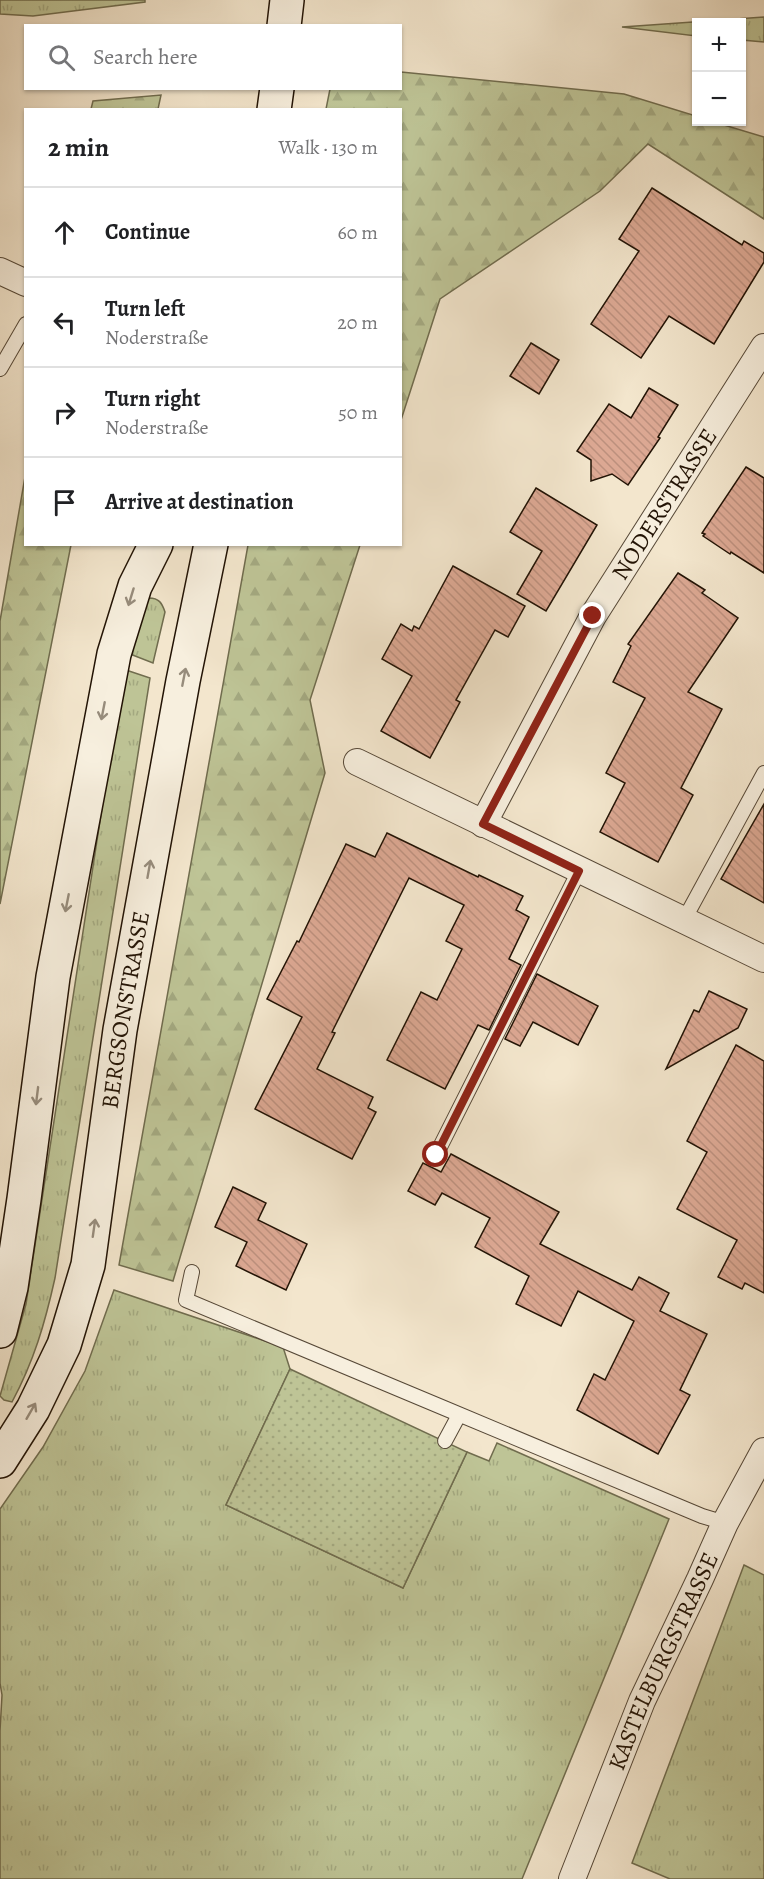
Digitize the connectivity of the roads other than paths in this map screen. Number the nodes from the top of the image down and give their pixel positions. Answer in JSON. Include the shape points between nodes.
{"nodes":[{"id":1,"x":287,"y":0,"type":"edge"},
{"id":2,"x":284,"y":24,"type":"edge"},
{"id":3,"x":277,"y":90,"type":"edge"},
{"id":4,"x":274,"y":108,"type":"edge"},
{"id":5,"x":0,"y":272,"type":"edge"},
{"id":6,"x":24,"y":282,"type":"edge"},
{"id":7,"x":24,"y":327,"type":"edge"},
{"id":8,"x":764,"y":347,"type":"edge"},
{"id":9,"x":0,"y":369,"type":"edge"},
{"id":10,"x":155,"y":546,"type":"edge"},
{"id":11,"x":210,"y":546,"type":"edge"},
{"id":12,"x":357,"y":762,"type":"dead end"},
{"id":13,"x":764,"y":773,"type":"edge"},
{"id":14,"x":483,"y":824,"type":"junction"},
{"id":15,"x":579,"y":871,"type":"junction"},
{"id":16,"x":684,"y":920,"type":"junction"},
{"id":17,"x":764,"y":959,"type":"edge"},
{"id":18,"x":436,"y":1155,"type":"dead end"},
{"id":19,"x":192,"y":1272,"type":"dead end"},
{"id":20,"x":0,"y":1331,"type":"edge"},
{"id":21,"x":459,"y":1415,"type":"junction"},
{"id":22,"x":445,"y":1441,"type":"dead end"},
{"id":23,"x":764,"y":1451,"type":"edge"},
{"id":24,"x":0,"y":1461,"type":"edge"},
{"id":25,"x":725,"y":1523,"type":"junction"},
{"id":26,"x":572,"y":1879,"type":"edge"}],
"edges":[{"from":1,"to":2,"type":"street"},
{"from":3,"to":4,"type":"street"},
{"from":5,"to":6,"type":"street"},
{"from":7,"to":9,"type":"lane"},
{"from":8,"to":14,"type":"street","name":"NODERSTRASSE","via":[[593,616]]},
{"from":10,"to":20,"type":"street","one_way":true,"via":[[135,586],[114,654],[53,977],[11,1287]]},
{"from":24,"to":11,"type":"street","name":"BERGSONSTRASSE","one_way":true,"via":[[33,1409],[63,1345],[88,1265],[120,1030]]},
{"from":12,"to":14,"type":"street"},
{"from":13,"to":16,"type":"lane"},
{"from":14,"to":15,"type":"street"},
{"from":15,"to":16,"type":"street"},
{"from":15,"to":18,"type":"lane"},
{"from":16,"to":17,"type":"street"},
{"from":19,"to":21,"type":"lane","via":[[186,1300]]},
{"from":21,"to":22,"type":"lane"},
{"from":21,"to":25,"type":"lane"},
{"from":23,"to":25,"type":"street","name":"KASTELBURGSTRASSE"},
{"from":25,"to":26,"type":"street","name":"KASTELBURGSTRASSE","via":[[642,1701]]}]}
